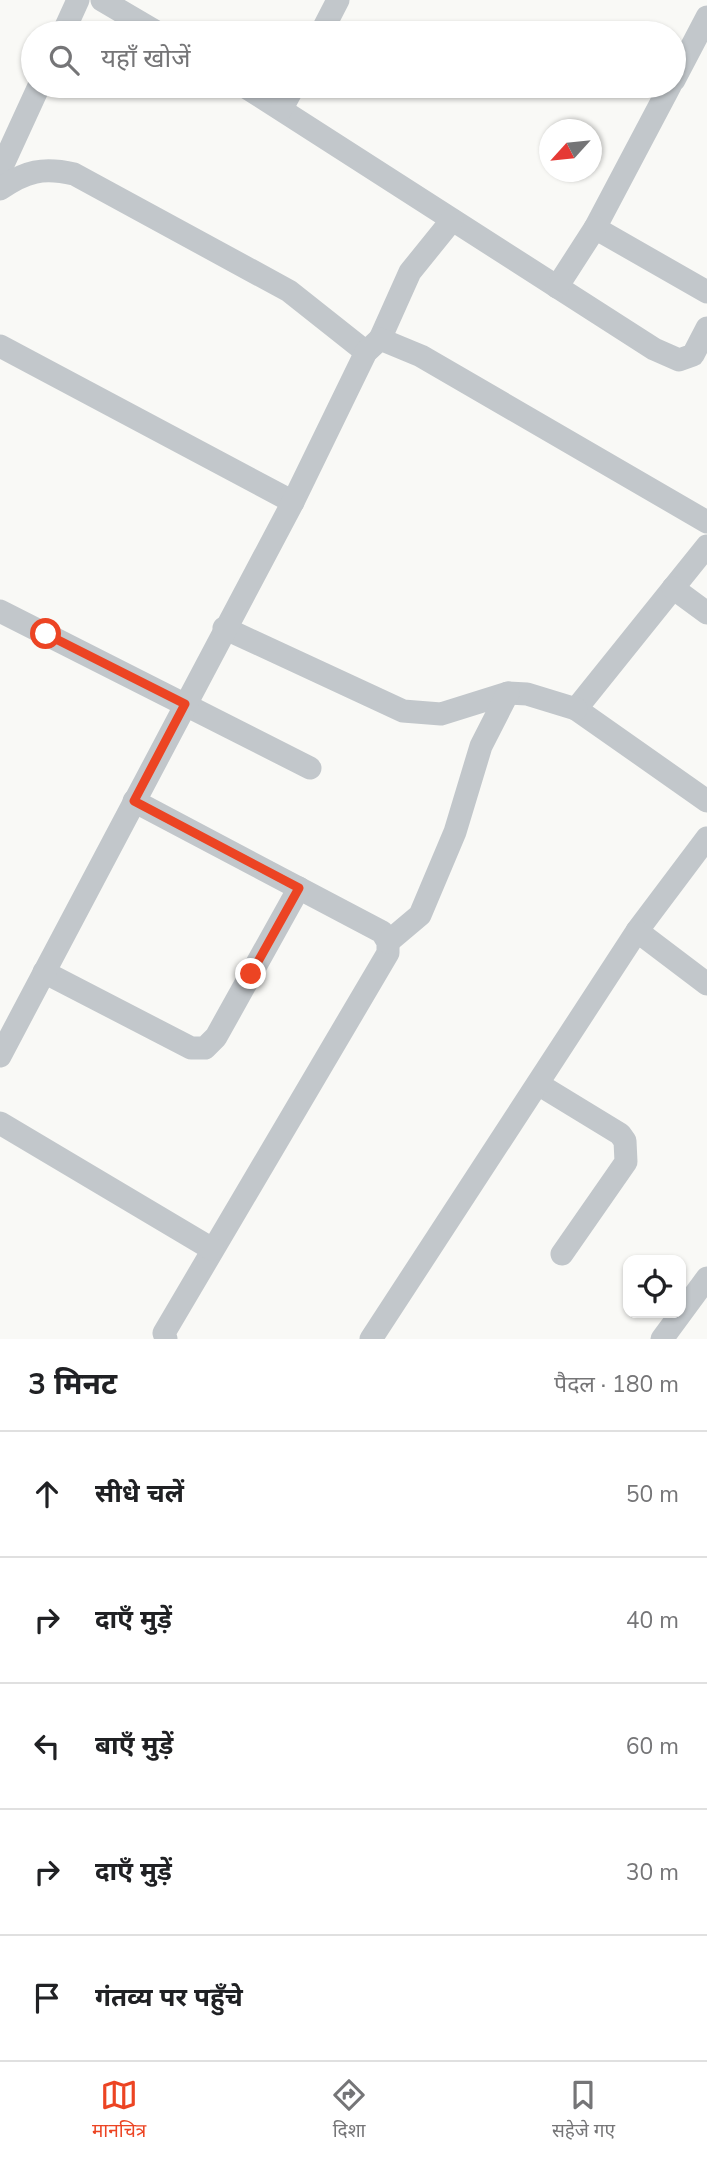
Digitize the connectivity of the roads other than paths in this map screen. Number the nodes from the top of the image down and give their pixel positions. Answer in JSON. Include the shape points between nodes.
{"nodes":[{"id":1,"x":79,"y":0,"type":"edge"},
{"id":2,"x":103,"y":0,"type":"edge"},
{"id":3,"x":338,"y":0,"type":"edge"},
{"id":4,"x":707,"y":17,"type":"edge"},
{"id":5,"x":69,"y":21,"type":"edge"},
{"id":6,"x":138,"y":21,"type":"edge"},
{"id":7,"x":327,"y":21,"type":"edge"},
{"id":8,"x":686,"y":57,"type":"edge"},
{"id":9,"x":33,"y":98,"type":"edge"},
{"id":10,"x":265,"y":98,"type":"edge"},
{"id":11,"x":287,"y":98,"type":"edge"},
{"id":12,"x":664,"y":98,"type":"edge"},
{"id":13,"x":282,"y":108,"type":"junction"},
{"id":14,"x":0,"y":171,"type":"edge"},
{"id":15,"x":0,"y":189,"type":"edge"},
{"id":16,"x":452,"y":220,"type":"junction"},
{"id":17,"x":595,"y":228,"type":"junction"},
{"id":18,"x":557,"y":287,"type":"junction"},
{"id":19,"x":707,"y":292,"type":"edge"},
{"id":20,"x":707,"y":328,"type":"edge"},
{"id":21,"x":0,"y":346,"type":"edge"},
{"id":22,"x":373,"y":346,"type":"junction"},
{"id":23,"x":293,"y":502,"type":"junction"},
{"id":24,"x":707,"y":522,"type":"edge"},
{"id":25,"x":707,"y":546,"type":"edge"},
{"id":26,"x":673,"y":588,"type":"junction"},
{"id":27,"x":0,"y":611,"type":"edge"},
{"id":28,"x":707,"y":613,"type":"edge"},
{"id":29,"x":224,"y":628,"type":"junction"},
{"id":30,"x":508,"y":692,"type":"junction"},
{"id":31,"x":185,"y":704,"type":"junction"},
{"id":32,"x":576,"y":709,"type":"junction"},
{"id":33,"x":310,"y":768,"type":"dead end"},
{"id":34,"x":134,"y":801,"type":"junction"},
{"id":35,"x":707,"y":801,"type":"edge"},
{"id":36,"x":707,"y":838,"type":"edge"},
{"id":37,"x":299,"y":888,"type":"junction"},
{"id":38,"x":637,"y":931,"type":"junction"},
{"id":39,"x":388,"y":942,"type":"junction"},
{"id":40,"x":44,"y":972,"type":"junction"},
{"id":41,"x":707,"y":984,"type":"edge"},
{"id":42,"x":0,"y":1056,"type":"edge"},
{"id":43,"x":538,"y":1084,"type":"junction"},
{"id":44,"x":0,"y":1123,"type":"edge"},
{"id":45,"x":212,"y":1248,"type":"junction"},
{"id":46,"x":562,"y":1254,"type":"dead end"},
{"id":47,"x":707,"y":1278,"type":"edge"},
{"id":48,"x":166,"y":1339,"type":"edge"},
{"id":49,"x":371,"y":1339,"type":"edge"},
{"id":50,"x":662,"y":1339,"type":"edge"}],
"edges":[{"from":1,"to":5,"type":"street"},
{"from":2,"to":6,"type":"street"},
{"from":3,"to":7,"type":"street"},
{"from":4,"to":8,"type":"street"},
{"from":9,"to":14,"type":"street"},
{"from":10,"to":13,"type":"street"},
{"from":11,"to":13,"type":"street"},
{"from":12,"to":17,"type":"street"},
{"from":13,"to":16,"type":"street"},
{"from":15,"to":22,"type":"street","via":[[34,170],[74,174],[289,290]]},
{"from":16,"to":18,"type":"street"},
{"from":16,"to":22,"type":"street","via":[[410,272]]},
{"from":17,"to":18,"type":"street"},
{"from":17,"to":19,"type":"street"},
{"from":18,"to":20,"type":"street","via":[[678,360],[692,355]]},
{"from":21,"to":23,"type":"street"},
{"from":22,"to":23,"type":"street"},
{"from":22,"to":24,"type":"street","via":[[421,356]]},
{"from":23,"to":29,"type":"street"},
{"from":25,"to":26,"type":"street"},
{"from":26,"to":28,"type":"street"},
{"from":26,"to":32,"type":"street"},
{"from":27,"to":31,"type":"street"},
{"from":29,"to":30,"type":"street","via":[[403,712],[441,714]]},
{"from":29,"to":31,"type":"street"},
{"from":30,"to":32,"type":"street"},
{"from":30,"to":39,"type":"street","via":[[481,746],[455,832],[419,915]]},
{"from":31,"to":33,"type":"street"},
{"from":31,"to":34,"type":"street"},
{"from":32,"to":35,"type":"street"},
{"from":34,"to":37,"type":"street"},
{"from":34,"to":40,"type":"street"},
{"from":36,"to":38,"type":"street"},
{"from":37,"to":39,"type":"street","via":[[382,932]]},
{"from":37,"to":40,"type":"street","via":[[216,1037],[205,1048],[191,1048]]},
{"from":38,"to":41,"type":"street"},
{"from":38,"to":43,"type":"street"},
{"from":39,"to":45,"type":"street","via":[[388,953]]},
{"from":40,"to":42,"type":"street"},
{"from":43,"to":46,"type":"street","via":[[625,1140],[625,1162]]},
{"from":43,"to":49,"type":"street"},
{"from":44,"to":45,"type":"street"},
{"from":45,"to":48,"type":"street","via":[[164,1334]]},
{"from":47,"to":50,"type":"street"}]}
